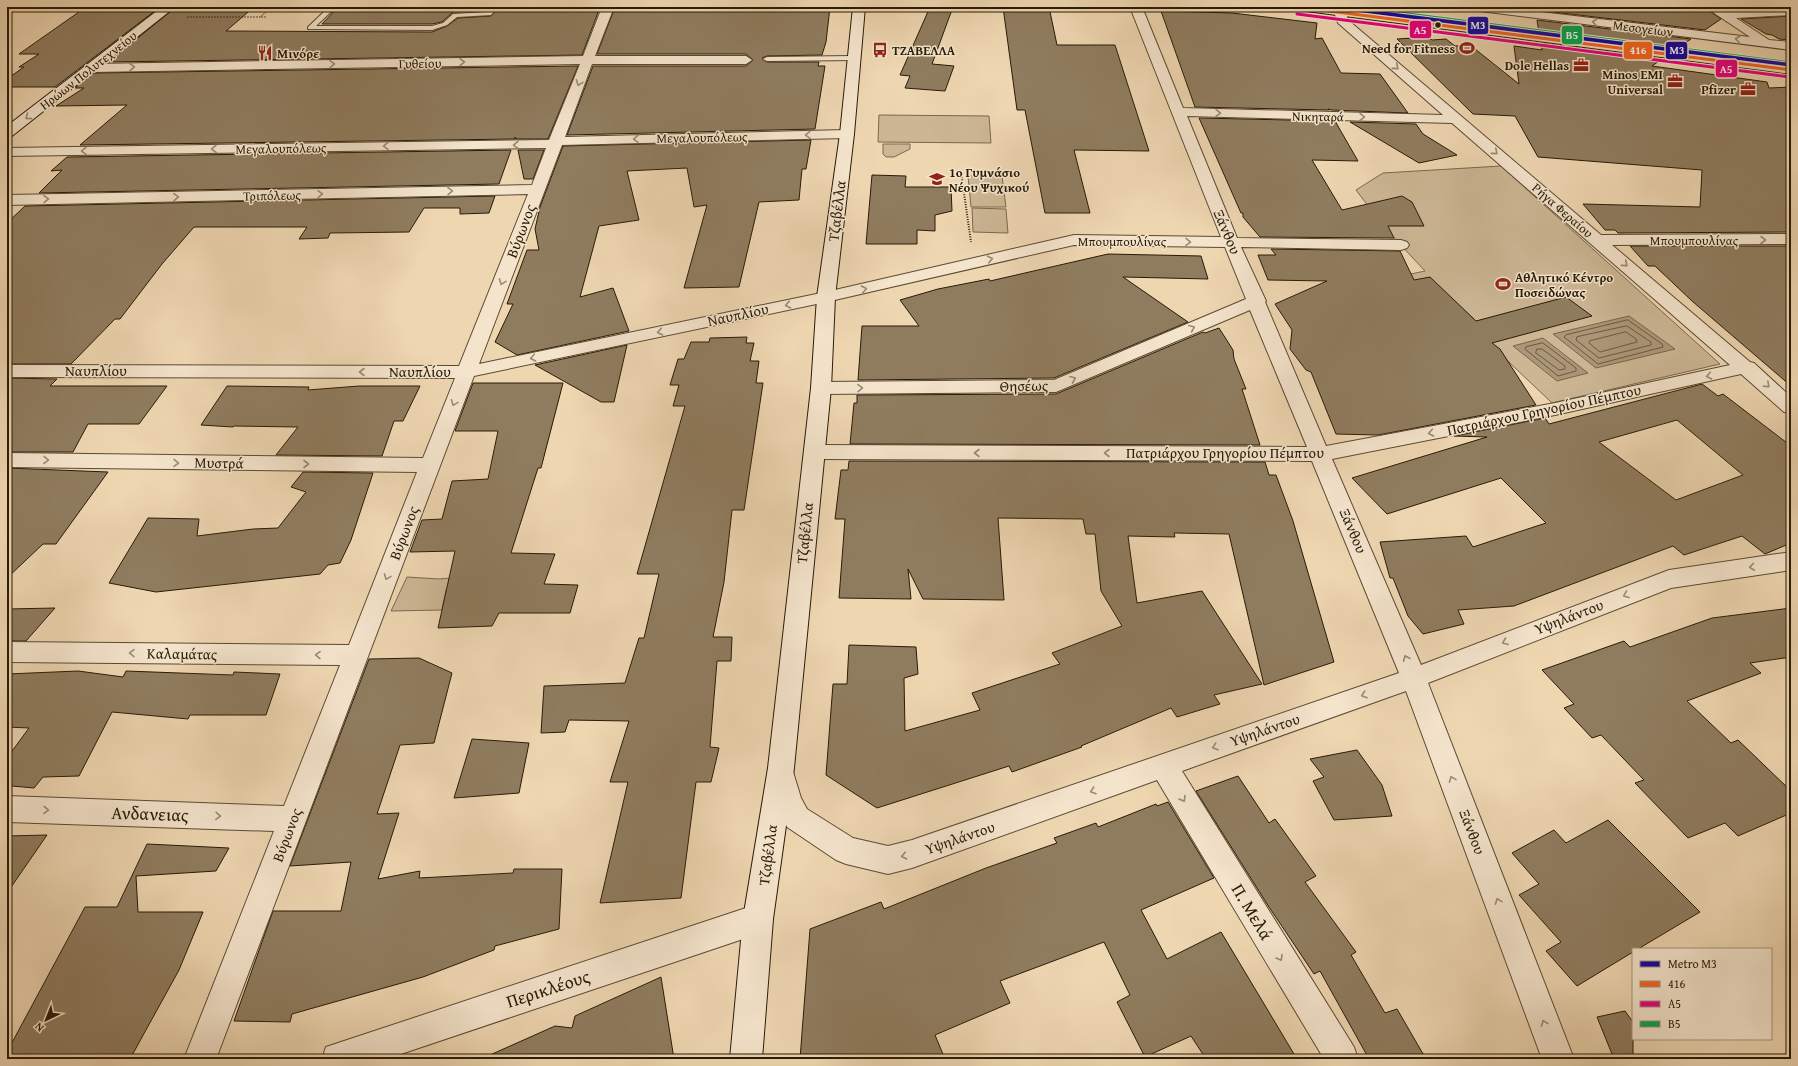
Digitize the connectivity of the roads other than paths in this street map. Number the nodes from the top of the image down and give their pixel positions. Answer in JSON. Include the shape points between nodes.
{"nodes":[{"id":1,"x":169,"y":7,"type":"edge"},
{"id":2,"x":333,"y":7,"type":"edge"},
{"id":3,"x":495,"y":7,"type":"edge"},
{"id":4,"x":608,"y":7,"type":"edge"},
{"id":5,"x":859,"y":7,"type":"edge"},
{"id":6,"x":1136,"y":7,"type":"edge"},
{"id":7,"x":1298,"y":7,"type":"edge"},
{"id":8,"x":1397,"y":7,"type":"edge"},
{"id":9,"x":1472,"y":7,"type":"edge"},
{"id":10,"x":1711,"y":7,"type":"edge"},
{"id":11,"x":1340,"y":12,"type":"junction"},
{"id":12,"x":1791,"y":12,"type":"edge"},
{"id":13,"x":1725,"y":15,"type":"junction"},
{"id":14,"x":1767,"y":43,"type":"junction"},
{"id":15,"x":1790,"y":55,"type":"edge"},
{"id":16,"x":854,"y":58,"type":"junction"},
{"id":17,"x":767,"y":59,"type":"dead end"},
{"id":18,"x":588,"y":60,"type":"junction"},
{"id":19,"x":746,"y":60,"type":"dead end"},
{"id":20,"x":93,"y":68,"type":"junction"},
{"id":21,"x":1791,"y":70,"type":"edge"},
{"id":22,"x":1179,"y":112,"type":"junction"},
{"id":23,"x":1457,"y":119,"type":"junction"},
{"id":24,"x":7,"y":133,"type":"edge"},
{"id":25,"x":847,"y":134,"type":"junction"},
{"id":26,"x":556,"y":142,"type":"junction"},
{"id":27,"x":7,"y":152,"type":"edge"},
{"id":28,"x":537,"y":189,"type":"junction"},
{"id":29,"x":7,"y":200,"type":"edge"},
{"id":30,"x":1791,"y":239,"type":"edge"},
{"id":31,"x":1598,"y":240,"type":"junction"},
{"id":32,"x":1232,"y":242,"type":"junction"},
{"id":33,"x":1400,"y":245,"type":"dead end"},
{"id":34,"x":826,"y":297,"type":"junction"},
{"id":35,"x":1257,"y":301,"type":"junction"},
{"id":36,"x":1747,"y":367,"type":"junction"},
{"id":37,"x":7,"y":371,"type":"edge"},
{"id":38,"x":467,"y":372,"type":"junction"},
{"id":39,"x":821,"y":388,"type":"junction"},
{"id":40,"x":1791,"y":407,"type":"edge"},
{"id":41,"x":814,"y":452,"type":"junction"},
{"id":42,"x":1321,"y":454,"type":"junction"},
{"id":43,"x":7,"y":460,"type":"edge"},
{"id":44,"x":430,"y":465,"type":"junction"},
{"id":45,"x":1791,"y":561,"type":"edge"},
{"id":46,"x":7,"y":652,"type":"edge"},
{"id":47,"x":357,"y":655,"type":"junction"},
{"id":48,"x":1414,"y":678,"type":"junction"},
{"id":49,"x":1163,"y":766,"type":"junction"},
{"id":50,"x":781,"y":768,"type":"junction"},
{"id":51,"x":7,"y":809,"type":"edge"},
{"id":52,"x":293,"y":819,"type":"junction"},
{"id":53,"x":758,"y":919,"type":"junction"},
{"id":54,"x":200,"y":1059,"type":"edge"},
{"id":55,"x":338,"y":1059,"type":"edge"},
{"id":56,"x":746,"y":1059,"type":"edge"},
{"id":57,"x":1342,"y":1059,"type":"edge"},
{"id":58,"x":1558,"y":1059,"type":"edge"}],
"edges":[{"from":1,"to":20,"type":"street","name":"Ηρώων Πολυτεχνείου"},
{"from":2,"to":3,"type":"lane","via":[[310,28],[432,28],[445,24],[455,15],[489,14]]},
{"from":4,"to":18,"type":"street","name":"Βύρωνος"},
{"from":5,"to":16,"type":"street","name":"Τζαβέλλα"},
{"from":6,"to":22,"type":"street","name":"Ξάνθου"},
{"from":7,"to":11,"type":"main road","name":"Μεσογείων"},
{"from":8,"to":15,"type":"main road","name":"Μεσογείων"},
{"from":14,"to":9,"type":"street","name":"Μεσογείων","one_way":true},
{"from":10,"to":13,"type":"street"},
{"from":11,"to":21,"type":"main road","name":"Μεσογείων"},
{"from":11,"to":23,"type":"street","name":"Ρήγα Φεραίου","one_way":true,"via":[[1342,21]]},
{"from":12,"to":13,"type":"street"},
{"from":13,"to":14,"type":"street"},
{"from":14,"to":15,"type":"street"},
{"from":16,"to":17,"type":"lane"},
{"from":16,"to":25,"type":"street","name":"Τζαβέλλα"},
{"from":18,"to":19,"type":"street","name":"Γυθείου"},
{"from":20,"to":18,"type":"street","name":"Γυθείου","one_way":true},
{"from":18,"to":26,"type":"street","name":"Βύρωνος","one_way":true},
{"from":20,"to":24,"type":"street","name":"Ηρώων Πολυτεχνείου","one_way":true},
{"from":22,"to":23,"type":"street","name":"Νικηταρά","one_way":true},
{"from":22,"to":32,"type":"street","name":"Ξάνθου"},
{"from":23,"to":31,"type":"street","name":"Ρήγα Φεραίου","one_way":true},
{"from":25,"to":26,"type":"street","name":"Μεγαλουπόλεως","one_way":true},
{"from":25,"to":34,"type":"street","name":"Τζαβέλλα"},
{"from":26,"to":27,"type":"street","name":"Μεγαλουπόλεως","one_way":true},
{"from":26,"to":28,"type":"street","name":"Βύρωνος"},
{"from":29,"to":28,"type":"street","name":"Τριπόλεως","one_way":true},
{"from":28,"to":38,"type":"street","name":"Βύρωνος","one_way":true},
{"from":31,"to":30,"type":"street","name":"Μπουμπουλίνας","one_way":true},
{"from":31,"to":36,"type":"street","name":"Ρήγα Φεραίου","one_way":true},
{"from":32,"to":33,"type":"street","name":"Μπουμπουλίνας"},
{"from":34,"to":32,"type":"street","name":"Μπουμπουλίνας","one_way":true,"via":[[1074,240]]},
{"from":32,"to":35,"type":"street","name":"Ξάνθου"},
{"from":34,"to":38,"type":"street","name":"Ναυπλίου","one_way":true},
{"from":34,"to":39,"type":"street","name":"Τζαβέλλα"},
{"from":39,"to":35,"type":"street","name":"Θησέως","one_way":true,"via":[[1056,386]]},
{"from":35,"to":42,"type":"street","name":"Ξάνθου"},
{"from":36,"to":40,"type":"street","name":"Ρήγα Φεραίου","one_way":true},
{"from":36,"to":42,"type":"street","name":"Πατριάρχου Γρηγορίου Πέμπτου","one_way":true,"via":[[1555,409]]},
{"from":38,"to":37,"type":"street","name":"Ναυπλίου","one_way":true},
{"from":38,"to":44,"type":"street","name":"Βύρωνος","one_way":true},
{"from":39,"to":41,"type":"street","name":"Τζαβέλλα"},
{"from":42,"to":41,"type":"street","name":"Πατριάρχου Γρηγορίου Πέμπτου","one_way":true},
{"from":41,"to":50,"type":"street","name":"Τζαβέλλα"},
{"from":48,"to":42,"type":"street","name":"Ξάνθου","one_way":true},
{"from":43,"to":44,"type":"street","name":"Μυστρά","one_way":true},
{"from":44,"to":47,"type":"street","name":"Βύρωνος","one_way":true},
{"from":45,"to":48,"type":"street","name":"Υψηλάντου","one_way":true,"via":[[1669,579]]},
{"from":47,"to":46,"type":"street","name":"Καλαμάτας","one_way":true},
{"from":47,"to":52,"type":"street","name":"Βύρωνος"},
{"from":48,"to":49,"type":"street","name":"Υψηλάντου","one_way":true},
{"from":58,"to":48,"type":"street","name":"Ξάνθου","one_way":true},
{"from":49,"to":50,"type":"street","name":"Υψηλάντου","one_way":true,"via":[[912,854],[888,860],[846,850],[797,818],[788,801]]},
{"from":49,"to":57,"type":"street","name":"Π. Μελά","one_way":true},
{"from":50,"to":53,"type":"street","name":"Τζαβέλλα"},
{"from":51,"to":52,"type":"street","name":"Ανδανειας","one_way":true},
{"from":52,"to":54,"type":"street","name":"Βύρωνος"},
{"from":53,"to":55,"type":"street","name":"Περικλέους"},
{"from":53,"to":56,"type":"street","name":"Τζαβέλλα"}]}
